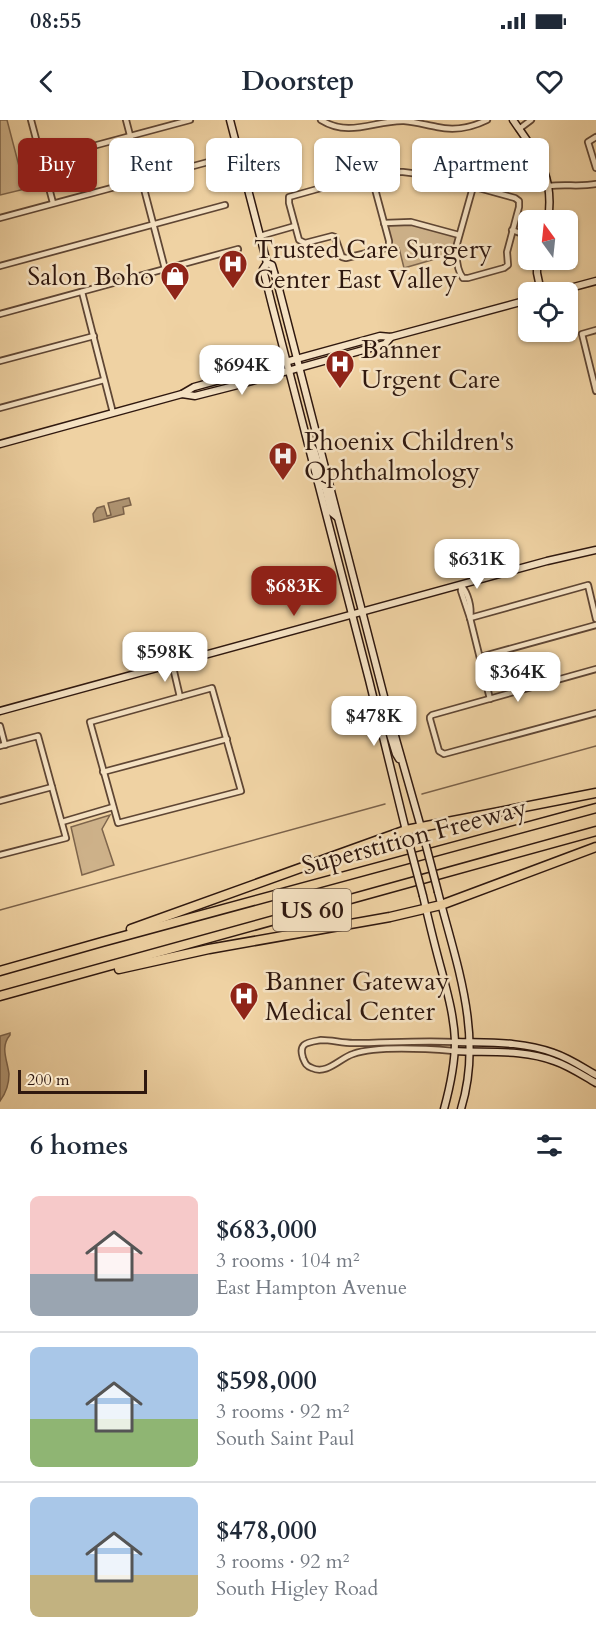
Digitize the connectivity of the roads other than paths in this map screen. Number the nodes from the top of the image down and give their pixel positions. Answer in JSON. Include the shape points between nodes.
{"nodes":[{"id":1,"x":31,"y":120,"type":"edge"},
{"id":2,"x":126,"y":120,"type":"edge"},
{"id":3,"x":190,"y":120,"type":"edge"},
{"id":4,"x":230,"y":120,"type":"edge"},
{"id":5,"x":321,"y":120,"type":"edge"},
{"id":6,"x":487,"y":120,"type":"edge"},
{"id":7,"x":513,"y":120,"type":"edge"},
{"id":8,"x":531,"y":120,"type":"edge"},
{"id":9,"x":422,"y":122,"type":"edge"},
{"id":10,"x":519,"y":129,"type":"junction"},
{"id":11,"x":130,"y":136,"type":"junction"},
{"id":12,"x":596,"y":136,"type":"edge"},
{"id":13,"x":36,"y":138,"type":"edge"},
{"id":14,"x":234,"y":138,"type":"edge"},
{"id":15,"x":525,"y":138,"type":"edge"},
{"id":16,"x":97,"y":145,"type":"edge"},
{"id":17,"x":596,"y":168,"type":"edge"},
{"id":18,"x":596,"y":184,"type":"edge"},
{"id":19,"x":549,"y":186,"type":"joint"},
{"id":20,"x":109,"y":188,"type":"edge"},
{"id":21,"x":314,"y":190,"type":"edge"},
{"id":22,"x":50,"y":192,"type":"edge"},
{"id":23,"x":145,"y":192,"type":"edge"},
{"id":24,"x":248,"y":192,"type":"edge"},
{"id":25,"x":376,"y":192,"type":"edge"},
{"id":26,"x":472,"y":192,"type":"edge"},
{"id":27,"x":492,"y":192,"type":"edge"},
{"id":28,"x":53,"y":203,"type":"junction"},
{"id":29,"x":225,"y":205,"type":"dead end"},
{"id":30,"x":549,"y":210,"type":"edge"},
{"id":31,"x":0,"y":218,"type":"edge"},
{"id":32,"x":384,"y":223,"type":"junction"},
{"id":33,"x":154,"y":225,"type":"junction"},
{"id":34,"x":295,"y":226,"type":"junction"},
{"id":35,"x":512,"y":230,"type":"junction"},
{"id":36,"x":518,"y":232,"type":"edge"},
{"id":37,"x":459,"y":235,"type":"junction"},
{"id":38,"x":260,"y":236,"type":"junction"},
{"id":39,"x":238,"y":249,"type":"dead end"},
{"id":40,"x":267,"y":263,"type":"junction"},
{"id":41,"x":0,"y":266,"type":"edge"},
{"id":42,"x":165,"y":269,"type":"junction"},
{"id":43,"x":596,"y":281,"type":"edge"},
{"id":44,"x":578,"y":286,"type":"edge"},
{"id":45,"x":82,"y":291,"type":"junction"},
{"id":46,"x":518,"y":303,"type":"edge"},
{"id":47,"x":0,"y":314,"type":"edge"},
{"id":48,"x":596,"y":330,"type":"edge"},
{"id":49,"x":94,"y":336,"type":"junction"},
{"id":50,"x":391,"y":337,"type":"junction"},
{"id":51,"x":297,"y":358,"type":"junction"},
{"id":52,"x":0,"y":361,"type":"edge"},
{"id":53,"x":286,"y":361,"type":"junction"},
{"id":54,"x":300,"y":368,"type":"junction"},
{"id":55,"x":289,"y":371,"type":"junction"},
{"id":56,"x":104,"y":380,"type":"junction"},
{"id":57,"x":596,"y":390,"type":"edge"},
{"id":58,"x":182,"y":394,"type":"junction"},
{"id":59,"x":0,"y":408,"type":"edge"},
{"id":60,"x":113,"y":413,"type":"junction"},
{"id":61,"x":307,"y":440,"type":"junction"},
{"id":62,"x":0,"y":444,"type":"edge"},
{"id":63,"x":327,"y":478,"type":"junction"},
{"id":64,"x":319,"y":484,"type":"junction"},
{"id":65,"x":337,"y":518,"type":"junction"},
{"id":66,"x":596,"y":550,"type":"edge"},
{"id":67,"x":461,"y":585,"type":"junction"},
{"id":68,"x":362,"y":611,"type":"junction"},
{"id":69,"x":352,"y":614,"type":"junction"},
{"id":70,"x":470,"y":618,"type":"junction"},
{"id":71,"x":596,"y":619,"type":"edge"},
{"id":72,"x":596,"y":625,"type":"edge"},
{"id":73,"x":480,"y":657,"type":"junction"},
{"id":74,"x":172,"y":663,"type":"junction"},
{"id":75,"x":596,"y":669,"type":"edge"},
{"id":76,"x":180,"y":697,"type":"junction"},
{"id":77,"x":490,"y":699,"type":"junction"},
{"id":78,"x":0,"y":711,"type":"edge"},
{"id":79,"x":378,"y":713,"type":"junction"},
{"id":80,"x":596,"y":713,"type":"edge"},
{"id":81,"x":0,"y":726,"type":"edge"},
{"id":82,"x":227,"y":739,"type":"junction"},
{"id":83,"x":3,"y":745,"type":"edge"},
{"id":84,"x":403,"y":764,"type":"junction"},
{"id":85,"x":103,"y":772,"type":"junction"},
{"id":86,"x":52,"y":787,"type":"junction"},
{"id":87,"x":596,"y":793,"type":"edge"},
{"id":88,"x":0,"y":801,"type":"edge"},
{"id":89,"x":113,"y":807,"type":"junction"},
{"id":90,"x":596,"y":808,"type":"edge"},
{"id":91,"x":62,"y":822,"type":"junction"},
{"id":92,"x":421,"y":826,"type":"junction"},
{"id":93,"x":406,"y":830,"type":"junction"},
{"id":94,"x":596,"y":831,"type":"edge"},
{"id":95,"x":596,"y":847,"type":"edge"},
{"id":96,"x":0,"y":855,"type":"edge"},
{"id":97,"x":441,"y":905,"type":"junction"},
{"id":98,"x":426,"y":909,"type":"junction"},
{"id":99,"x":102,"y":942,"type":"junction"},
{"id":100,"x":0,"y":971,"type":"edge"},
{"id":101,"x":28,"y":989,"type":"junction"},
{"id":102,"x":0,"y":996,"type":"edge"},
{"id":103,"x":470,"y":1042,"type":"junction"},
{"id":104,"x":454,"y":1046,"type":"junction"},
{"id":105,"x":470,"y":1052,"type":"junction"},
{"id":106,"x":578,"y":1068,"type":"junction"},
{"id":107,"x":596,"y":1075,"type":"edge"},
{"id":108,"x":596,"y":1083,"type":"edge"},
{"id":109,"x":444,"y":1109,"type":"edge"},
{"id":110,"x":461,"y":1109,"type":"edge"}],
"edges":[{"from":1,"to":13,"type":"street"},
{"from":2,"to":11,"type":"street"},
{"from":3,"to":11,"type":"street"},
{"from":4,"to":14,"type":"main road"},
{"from":5,"to":9,"type":"street","via":[[349,129],[392,121]]},
{"from":6,"to":9,"type":"street","via":[[463,128]]},
{"from":7,"to":10,"type":"main road"},
{"from":8,"to":10,"type":"street"},
{"from":10,"to":15,"type":"main road"},
{"from":11,"to":16,"type":"street"},
{"from":12,"to":17,"type":"street","via":[[588,142]]},
{"from":18,"to":19,"type":"street"},
{"from":19,"to":30,"type":"main road"},
{"from":20,"to":28,"type":"street"},
{"from":21,"to":34,"type":"street","via":[[289,197]]},
{"from":22,"to":28,"type":"street"},
{"from":23,"to":33,"type":"street"},
{"from":24,"to":38,"type":"main road"},
{"from":25,"to":32,"type":"street"},
{"from":26,"to":37,"type":"street"},
{"from":27,"to":35,"type":"street","via":[[519,201]]},
{"from":28,"to":31,"type":"street"},
{"from":29,"to":33,"type":"street"},
{"from":32,"to":34,"type":"street","via":[[389,246],[346,258],[342,257],[335,237],[301,242]]},
{"from":32,"to":37,"type":"street","via":[[411,222]]},
{"from":33,"to":41,"type":"street"},
{"from":33,"to":42,"type":"street"},
{"from":34,"to":38,"type":"street"},
{"from":35,"to":36,"type":"street"},
{"from":35,"to":37,"type":"street","via":[[508,265],[463,278],[456,253]]},
{"from":38,"to":40,"type":"main road"},
{"from":39,"to":42,"type":"street"},
{"from":40,"to":51,"type":"main road","via":[[272,265]]},
{"from":40,"to":53,"type":"main road","via":[[263,269]]},
{"from":42,"to":45,"type":"street"},
{"from":43,"to":44,"type":"main road"},
{"from":45,"to":47,"type":"street"},
{"from":45,"to":49,"type":"street"},
{"from":46,"to":50,"type":"main road"},
{"from":48,"to":57,"type":"street","via":[[582,334]]},
{"from":49,"to":52,"type":"street"},
{"from":49,"to":56,"type":"street"},
{"from":50,"to":51,"type":"main road","via":[[380,336]]},
{"from":50,"to":54,"type":"main road","via":[[385,344]]},
{"from":51,"to":53,"type":"main road"},
{"from":51,"to":54,"type":"main road"},
{"from":53,"to":55,"type":"main road"},
{"from":53,"to":58,"type":"main road","via":[[194,387]]},
{"from":54,"to":55,"type":"main road"},
{"from":54,"to":63,"type":"main road"},
{"from":55,"to":58,"type":"main road","via":[[195,396]]},
{"from":55,"to":61,"type":"main road"},
{"from":56,"to":59,"type":"street"},
{"from":56,"to":60,"type":"street"},
{"from":58,"to":60,"type":"main road"},
{"from":60,"to":62,"type":"main road"},
{"from":61,"to":63,"type":"main road","via":[[322,476]]},
{"from":61,"to":64,"type":"main road"},
{"from":63,"to":65,"type":"main road"},
{"from":64,"to":65,"type":"main road","via":[[325,487],[331,512]]},
{"from":64,"to":69,"type":"main road"},
{"from":65,"to":68,"type":"main road"},
{"from":66,"to":67,"type":"main road"},
{"from":67,"to":68,"type":"main road"},
{"from":67,"to":70,"type":"street"},
{"from":68,"to":69,"type":"main road"},
{"from":68,"to":84,"type":"main road"},
{"from":69,"to":74,"type":"main road"},
{"from":69,"to":79,"type":"main road"},
{"from":70,"to":71,"type":"street","via":[[588,585]]},
{"from":70,"to":73,"type":"street"},
{"from":72,"to":73,"type":"street"},
{"from":73,"to":77,"type":"street"},
{"from":74,"to":76,"type":"street"},
{"from":74,"to":78,"type":"main road"},
{"from":75,"to":77,"type":"street"},
{"from":76,"to":82,"type":"street","via":[[212,688]]},
{"from":76,"to":85,"type":"street","via":[[90,722]]},
{"from":77,"to":80,"type":"street","via":[[430,717],[441,754]]},
{"from":79,"to":84,"type":"main road","via":[[385,718]]},
{"from":79,"to":93,"type":"main road"},
{"from":81,"to":83,"type":"street"},
{"from":82,"to":85,"type":"street"},
{"from":82,"to":89,"type":"street","via":[[241,790],[118,823]]},
{"from":83,"to":86,"type":"street","via":[[38,736]]},
{"from":84,"to":92,"type":"main road"},
{"from":85,"to":89,"type":"street"},
{"from":86,"to":88,"type":"street"},
{"from":86,"to":91,"type":"street"},
{"from":87,"to":92,"type":"highway"},
{"from":89,"to":91,"type":"street"},
{"from":90,"to":99,"type":"highway","name":"Superstition Freeway","number":"US 60"},
{"from":91,"to":96,"type":"street","via":[[66,838]]},
{"from":92,"to":93,"type":"highway"},
{"from":92,"to":97,"type":"main road","bridge":true},
{"from":93,"to":98,"type":"main road","bridge":true},
{"from":93,"to":99,"type":"highway"},
{"from":94,"to":101,"type":"highway","name":"Superstition Freeway","number":"US 60"},
{"from":95,"to":97,"type":"highway"},
{"from":97,"to":98,"type":"highway"},
{"from":97,"to":103,"type":"main road","via":[[464,991]]},
{"from":98,"to":101,"type":"highway"},
{"from":98,"to":104,"type":"main road","via":[[450,1002]]},
{"from":99,"to":100,"type":"highway","name":"Superstition Freeway","number":"US 60"},
{"from":101,"to":102,"type":"highway","name":"Superstition Freeway","number":"US 60"},
{"from":103,"to":104,"type":"main road"},
{"from":103,"to":105,"type":"main road"},
{"from":103,"to":106,"type":"main road","via":[[534,1047],[555,1053]]},
{"from":104,"to":104,"type":"street","via":[[319,1040],[305,1044],[301,1052],[305,1064],[319,1070],[364,1051]]},
{"from":104,"to":105,"type":"main road"},
{"from":104,"to":109,"type":"main road"},
{"from":105,"to":106,"type":"main road","via":[[530,1055]]},
{"from":105,"to":110,"type":"main road"},
{"from":106,"to":107,"type":"main road"},
{"from":106,"to":108,"type":"main road"}]}
